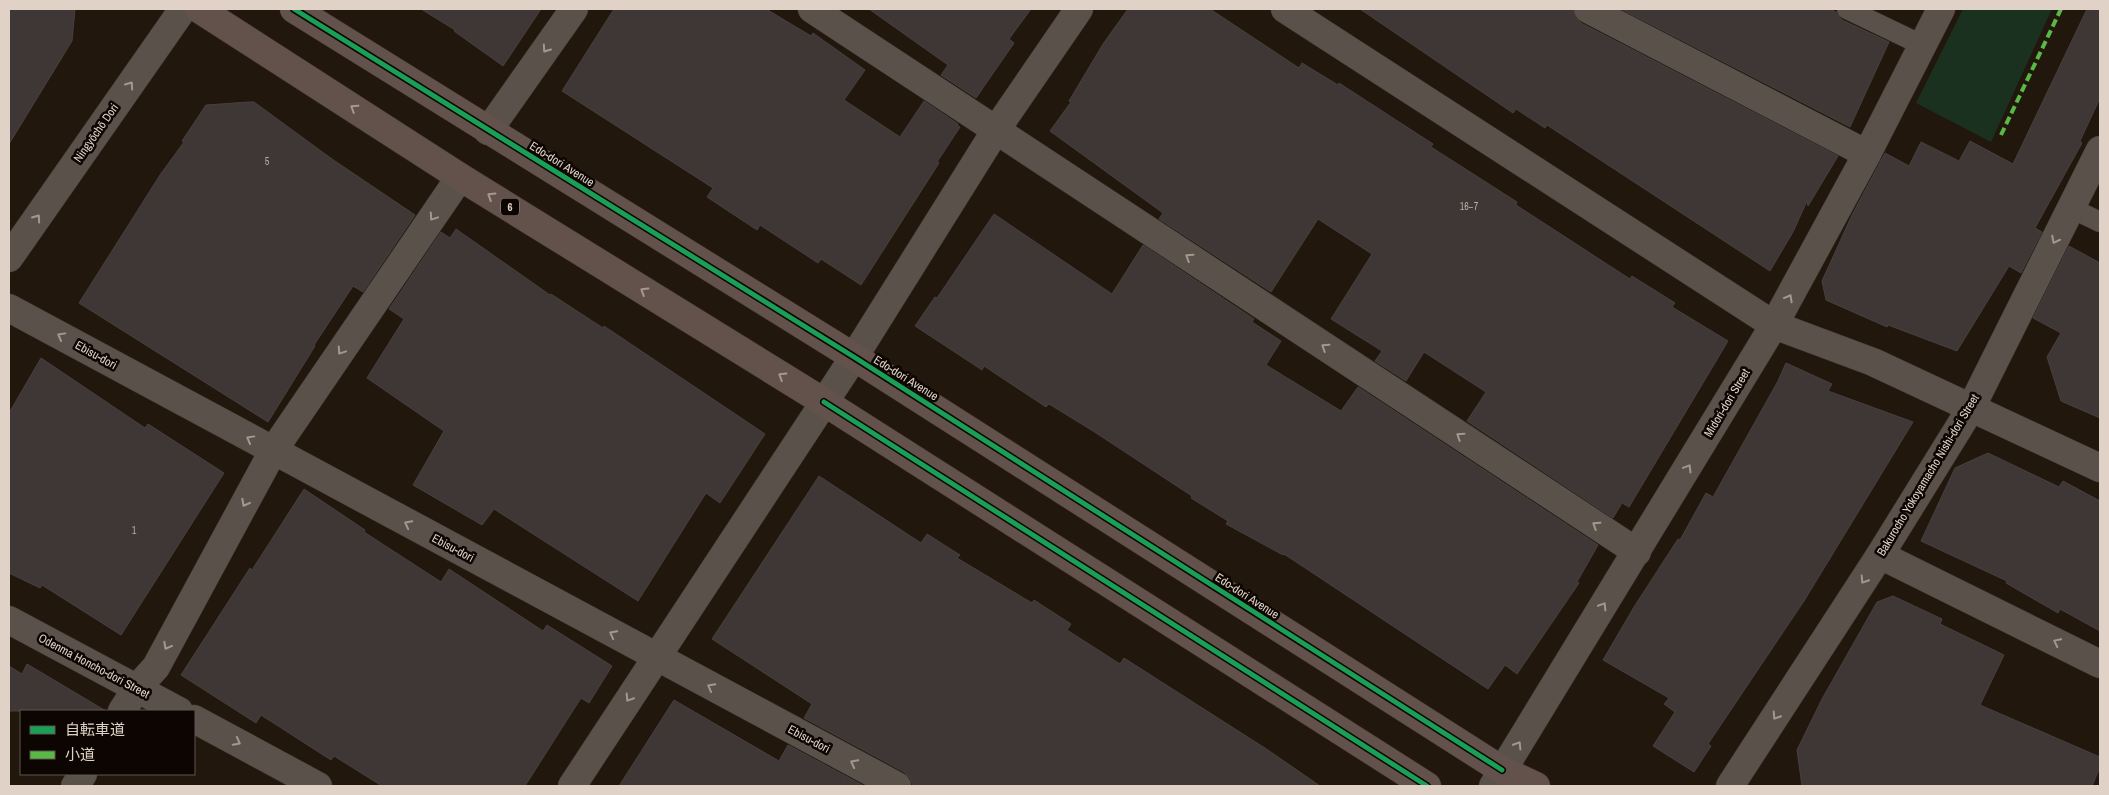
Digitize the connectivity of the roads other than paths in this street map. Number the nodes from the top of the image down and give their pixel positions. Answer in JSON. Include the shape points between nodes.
{"nodes":[{"id":1,"x":183,"y":9,"type":"edge"},
{"id":2,"x":198,"y":9,"type":"edge"},
{"id":3,"x":294,"y":9,"type":"edge"},
{"id":4,"x":574,"y":9,"type":"edge"},
{"id":5,"x":812,"y":9,"type":"edge"},
{"id":6,"x":1079,"y":9,"type":"edge"},
{"id":7,"x":1284,"y":9,"type":"edge"},
{"id":8,"x":1588,"y":9,"type":"edge"},
{"id":9,"x":1848,"y":9,"type":"edge"},
{"id":10,"x":1941,"y":9,"type":"edge"},
{"id":11,"x":1922,"y":45,"type":"junction"},
{"id":12,"x":996,"y":130,"type":"junction"},
{"id":13,"x":488,"y":131,"type":"junction"},
{"id":14,"x":2100,"y":150,"type":"edge"},
{"id":15,"x":1867,"y":154,"type":"junction"},
{"id":16,"x":460,"y":177,"type":"junction"},
{"id":17,"x":2071,"y":208,"type":"junction"},
{"id":18,"x":2100,"y":222,"type":"edge"},
{"id":19,"x":9,"y":258,"type":"edge"},
{"id":20,"x":9,"y":308,"type":"edge"},
{"id":21,"x":1774,"y":324,"type":"junction"},
{"id":22,"x":854,"y":356,"type":"junction"},
{"id":23,"x":824,"y":402,"type":"junction"},
{"id":24,"x":1971,"y":408,"type":"junction"},
{"id":25,"x":273,"y":451,"type":"junction"},
{"id":26,"x":2100,"y":468,"type":"edge"},
{"id":27,"x":1637,"y":552,"type":"junction"},
{"id":28,"x":1880,"y":555,"type":"junction"},
{"id":29,"x":9,"y":620,"type":"edge"},
{"id":30,"x":656,"y":657,"type":"junction"},
{"id":31,"x":2100,"y":664,"type":"edge"},
{"id":32,"x":137,"y":688,"type":"junction"},
{"id":33,"x":123,"y":710,"type":"edge"},
{"id":34,"x":177,"y":710,"type":"edge"},
{"id":35,"x":195,"y":720,"type":"edge"},
{"id":36,"x":82,"y":775,"type":"edge"},
{"id":37,"x":1498,"y":778,"type":"edge"},
{"id":38,"x":75,"y":786,"type":"edge"},
{"id":39,"x":318,"y":786,"type":"edge"},
{"id":40,"x":572,"y":786,"type":"edge"},
{"id":41,"x":897,"y":786,"type":"edge"},
{"id":42,"x":1427,"y":786,"type":"edge"},
{"id":43,"x":1536,"y":786,"type":"edge"},
{"id":44,"x":1730,"y":786,"type":"edge"}],
"edges":[{"from":19,"to":1,"type":"street","name":"Ningyōchō Dori","one_way":true},
{"from":16,"to":2,"type":"highway","number":"6","one_way":true},
{"from":3,"to":13,"type":"highway","name":"Edo-dori Avenue"},
{"from":4,"to":13,"type":"street","one_way":true},
{"from":5,"to":12,"type":"street"},
{"from":6,"to":12,"type":"street"},
{"from":7,"to":21,"type":"street"},
{"from":8,"to":15,"type":"street"},
{"from":9,"to":11,"type":"lane"},
{"from":10,"to":11,"type":"street","name":"Midori-dori Street"},
{"from":11,"to":15,"type":"street","name":"Midori-dori Street"},
{"from":12,"to":22,"type":"street"},
{"from":27,"to":12,"type":"street","one_way":true},
{"from":13,"to":22,"type":"highway","name":"Edo-dori Avenue"},
{"from":14,"to":17,"type":"street","name":"Bakurocho Yokoyamacho Nishi-dori Street"},
{"from":21,"to":15,"type":"street","name":"Midori-dori Street","one_way":true},
{"from":23,"to":16,"type":"highway","number":"6","one_way":true},
{"from":16,"to":25,"type":"street","one_way":true},
{"from":17,"to":18,"type":"lane"},
{"from":17,"to":24,"type":"street","name":"Bakurocho Yokoyamacho Nishi-dori Street","one_way":true},
{"from":25,"to":20,"type":"street","name":"Ebisu-dori","one_way":true},
{"from":21,"to":24,"type":"street","via":[[1873,362]]},
{"from":27,"to":21,"type":"street","name":"Midori-dori Street","one_way":true},
{"from":22,"to":23,"type":"street"},
{"from":22,"to":37,"type":"highway","name":"Edo-dori Avenue"},
{"from":23,"to":30,"type":"street"},
{"from":23,"to":42,"type":"highway","number":"6"},
{"from":24,"to":26,"type":"street"},
{"from":24,"to":28,"type":"street","name":"Bakurocho Yokoyamacho Nishi-dori Street"},
{"from":30,"to":25,"type":"street","name":"Ebisu-dori","one_way":true},
{"from":25,"to":32,"type":"street","one_way":true,"via":[[156,666]]},
{"from":37,"to":27,"type":"street","name":"Midori-dori Street","one_way":true},
{"from":31,"to":28,"type":"street","one_way":true},
{"from":28,"to":44,"type":"street","name":"Bakurocho Yokoyamacho Nishi-dori Street","one_way":true},
{"from":29,"to":32,"type":"street","name":"Odenma Honcho-dori Street"},
{"from":30,"to":40,"type":"street","one_way":true},
{"from":41,"to":30,"type":"street","name":"Ebisu-dori","one_way":true},
{"from":32,"to":33,"type":"street"},
{"from":32,"to":34,"type":"street","name":"Odenma Honcho-dori Street"},
{"from":35,"to":39,"type":"street","one_way":true},
{"from":36,"to":38,"type":"street"},
{"from":37,"to":43,"type":"highway","name":"Edo-dori Avenue"}]}
